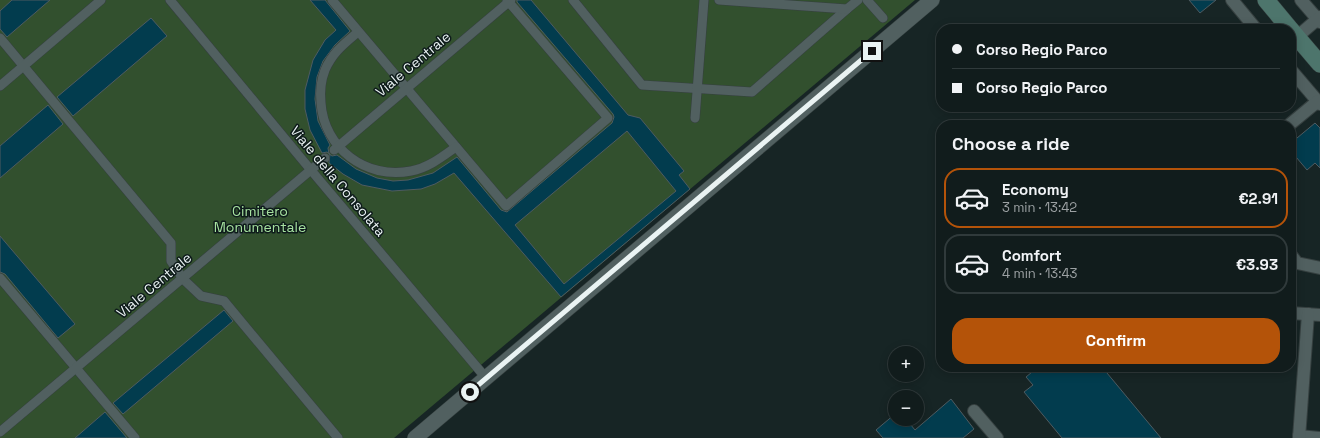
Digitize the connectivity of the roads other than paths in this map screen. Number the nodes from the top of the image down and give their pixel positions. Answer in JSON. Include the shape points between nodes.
{"nodes":[{"id":1,"x":101,"y":0,"type":"edge"},
{"id":2,"x":170,"y":0,"type":"edge"},
{"id":3,"x":332,"y":0,"type":"edge"},
{"id":4,"x":573,"y":0,"type":"edge"},
{"id":5,"x":704,"y":0,"type":"edge"},
{"id":6,"x":719,"y":0,"type":"edge"},
{"id":7,"x":858,"y":0,"type":"edge"},
{"id":8,"x":867,"y":0,"type":"edge"},
{"id":9,"x":932,"y":0,"type":"edge"},
{"id":10,"x":1232,"y":0,"type":"edge"},
{"id":11,"x":1301,"y":0,"type":"edge"},
{"id":12,"x":509,"y":1,"type":"edge"},
{"id":13,"x":1269,"y":1,"type":"edge"},
{"id":14,"x":846,"y":10,"type":"junction"},
{"id":15,"x":883,"y":18,"type":"dead end"},
{"id":16,"x":1319,"y":20,"type":"edge"},
{"id":17,"x":1252,"y":24,"type":"edge"},
{"id":18,"x":1285,"y":24,"type":"edge"},
{"id":19,"x":358,"y":32,"type":"junction"},
{"id":20,"x":1296,"y":32,"type":"edge"},
{"id":21,"x":0,"y":38,"type":"edge"},
{"id":22,"x":1296,"y":38,"type":"edge"},
{"id":23,"x":1320,"y":64,"type":"edge"},
{"id":24,"x":23,"y":66,"type":"junction"},
{"id":25,"x":1296,"y":76,"type":"edge"},
{"id":26,"x":0,"y":86,"type":"edge"},
{"id":27,"x":406,"y":89,"type":"junction"},
{"id":28,"x":697,"y":89,"type":"junction"},
{"id":29,"x":1319,"y":103,"type":"edge"},
{"id":30,"x":694,"y":118,"type":"dead end"},
{"id":31,"x":1296,"y":120,"type":"edge"},
{"id":32,"x":456,"y":147,"type":"junction"},
{"id":33,"x":336,"y":149,"type":"junction"},
{"id":34,"x":325,"y":158,"type":"dead end"},
{"id":35,"x":310,"y":169,"type":"junction"},
{"id":36,"x":1296,"y":261,"type":"edge"},
{"id":37,"x":1320,"y":268,"type":"edge"},
{"id":38,"x":0,"y":278,"type":"edge"},
{"id":39,"x":183,"y":279,"type":"junction"},
{"id":40,"x":1296,"y":313,"type":"edge"},
{"id":41,"x":1314,"y":315,"type":"edge"},
{"id":42,"x":76,"y":369,"type":"junction"},
{"id":43,"x":486,"y":378,"type":"junction"},
{"id":44,"x":974,"y":410,"type":"dead end"},
{"id":45,"x":0,"y":432,"type":"edge"},
{"id":46,"x":1299,"y":437,"type":"edge"},
{"id":47,"x":135,"y":438,"type":"edge"},
{"id":48,"x":338,"y":438,"type":"edge"},
{"id":49,"x":415,"y":438,"type":"edge"},
{"id":50,"x":997,"y":438,"type":"edge"},
{"id":51,"x":1319,"y":438,"type":"edge"}],
"edges":[{"from":1,"to":24,"type":"street"},
{"from":2,"to":35,"type":"street","name":"Viale della Consolata"},
{"from":3,"to":19,"type":"street"},
{"from":4,"to":28,"type":"street","via":[[642,85]]},
{"from":5,"to":28,"type":"street"},
{"from":6,"to":14,"type":"street"},
{"from":7,"to":14,"type":"street"},
{"from":8,"to":15,"type":"street"},
{"from":9,"to":43,"type":"street"},
{"from":10,"to":17,"type":"street"},
{"from":11,"to":16,"type":"street"},
{"from":12,"to":27,"type":"street","name":"Viale Centrale"},
{"from":12,"to":32,"type":"street","via":[[608,118],[506,206]]},
{"from":13,"to":18,"type":"main road"},
{"from":14,"to":28,"type":"street","via":[[752,92]]},
{"from":16,"to":20,"type":"street"},
{"from":19,"to":27,"type":"street"},
{"from":19,"to":33,"type":"street","via":[[337,50],[324,72],[322,113]]},
{"from":21,"to":24,"type":"street"},
{"from":22,"to":23,"type":"main road"},
{"from":24,"to":26,"type":"street"},
{"from":24,"to":39,"type":"street","via":[[171,243],[171,261]]},
{"from":25,"to":29,"type":"street"},
{"from":27,"to":32,"type":"street"},
{"from":27,"to":33,"type":"street","name":"Viale Centrale"},
{"from":28,"to":30,"type":"street"},
{"from":29,"to":31,"type":"street"},
{"from":32,"to":33,"type":"street","via":[[434,163],[411,171],[391,172],[354,161]]},
{"from":34,"to":35,"type":"street","name":"Viale Centrale"},
{"from":35,"to":39,"type":"street","name":"Viale Centrale"},
{"from":35,"to":43,"type":"street","name":"Viale della Consolata"},
{"from":36,"to":37,"type":"street"},
{"from":38,"to":42,"type":"street"},
{"from":39,"to":42,"type":"street","name":"Viale Centrale"},
{"from":39,"to":48,"type":"street","via":[[200,296],[224,301]]},
{"from":40,"to":41,"type":"street"},
{"from":41,"to":46,"type":"street"},
{"from":42,"to":45,"type":"street","name":"Viale Centrale"},
{"from":42,"to":47,"type":"street"},
{"from":43,"to":49,"type":"street"},
{"from":44,"to":50,"type":"street"},
{"from":46,"to":51,"type":"street"}]}
